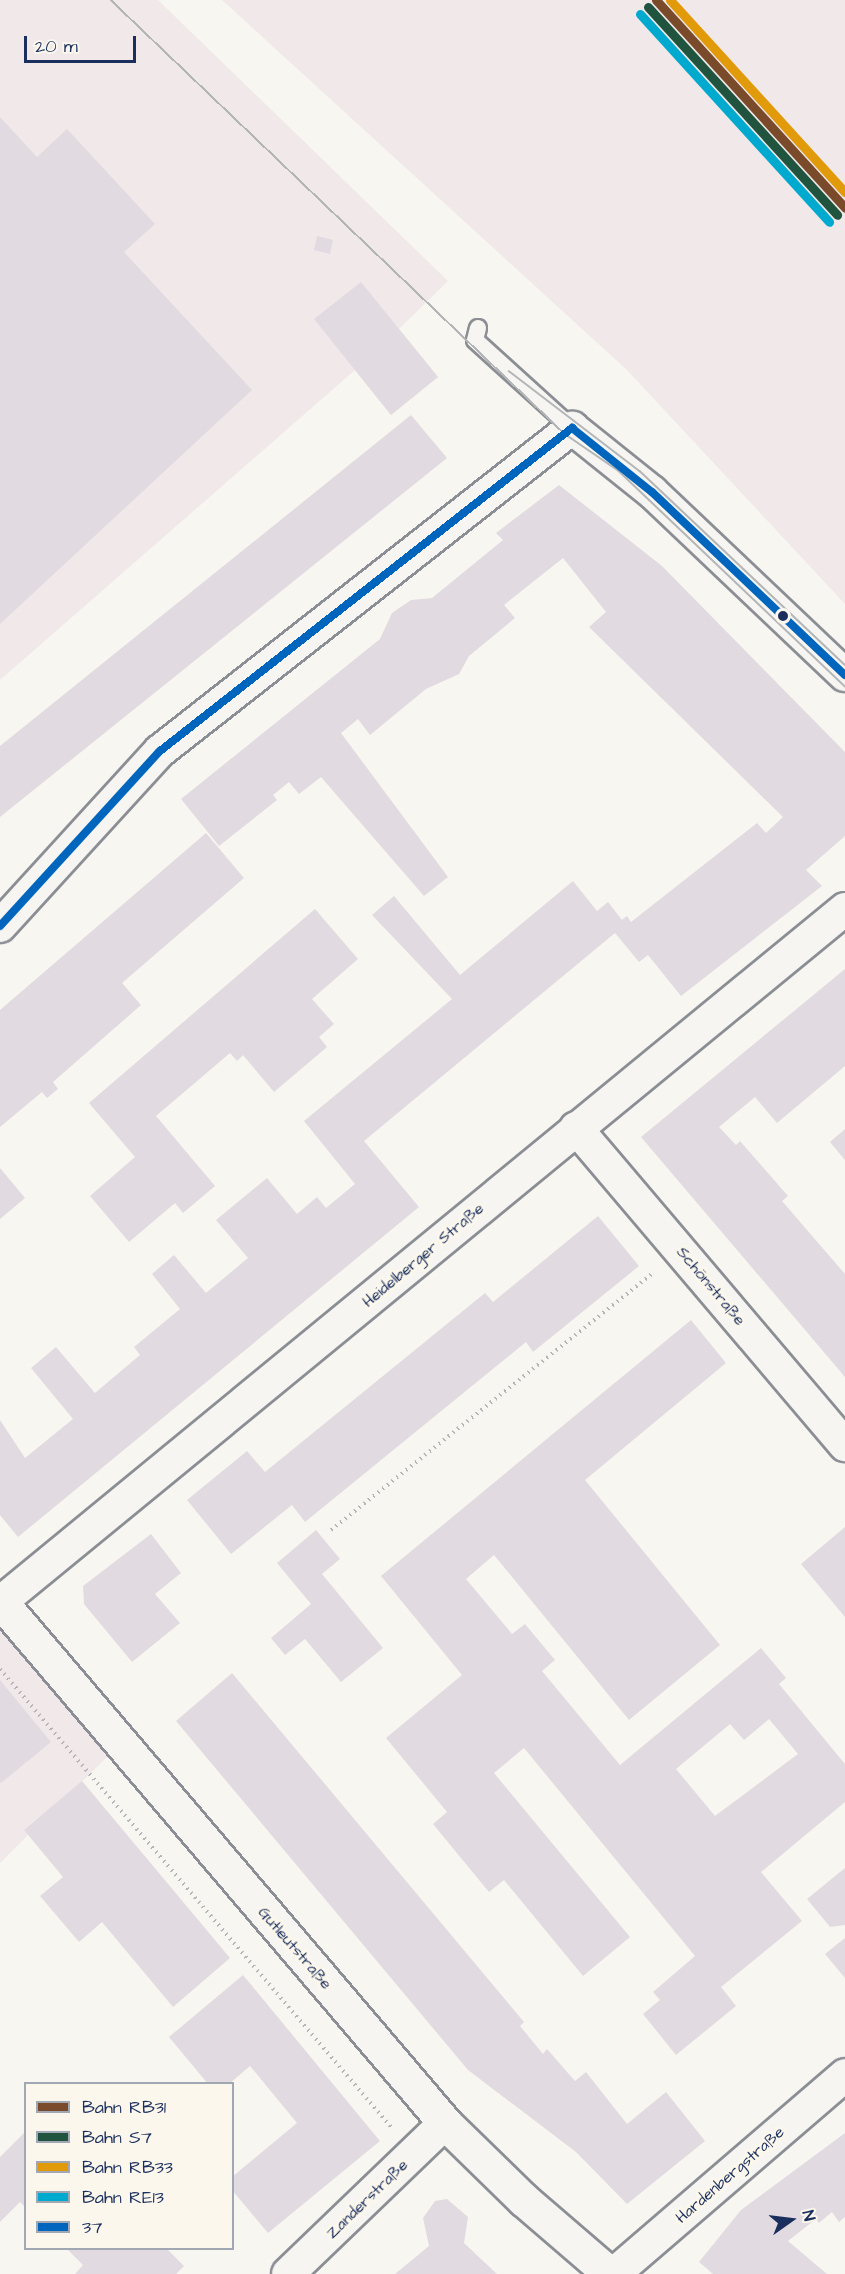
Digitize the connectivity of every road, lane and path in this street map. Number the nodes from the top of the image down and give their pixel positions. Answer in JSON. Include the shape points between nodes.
{"nodes":[{"id":1,"x":478,"y":328,"type":"dead end"},
{"id":2,"x":572,"y":428,"type":"junction"},
{"id":3,"x":845,"y":675,"type":"edge"},
{"id":4,"x":845,"y":909,"type":"edge"},
{"id":5,"x":0,"y":926,"type":"edge"},
{"id":6,"x":576,"y":1128,"type":"junction"},
{"id":7,"x":659,"y":1268,"type":"dead end"},
{"id":8,"x":845,"y":1444,"type":"edge"},
{"id":9,"x":331,"y":1530,"type":"dead end"},
{"id":10,"x":0,"y":1602,"type":"edge"},
{"id":11,"x":0,"y":1669,"type":"edge"},
{"id":12,"x":845,"y":2075,"type":"edge"},
{"id":13,"x":446,"y":2123,"type":"junction"},
{"id":14,"x":399,"y":2137,"type":"dead end"},
{"id":15,"x":288,"y":2274,"type":"edge"},
{"id":16,"x":612,"y":2274,"type":"edge"}],
"edges":[{"from":1,"to":2,"type":"lane","via":[[475,340]]},
{"from":2,"to":3,"type":"street","via":[[652,492]]},
{"from":2,"to":5,"type":"street","via":[[160,751]]},
{"from":4,"to":6,"type":"street","name":"Heidelberger Straße"},
{"from":6,"to":8,"type":"street","name":"Schönstraße"},
{"from":6,"to":10,"type":"street","name":"Heidelberger Straße"},
{"from":7,"to":9,"type":"path"},
{"from":10,"to":13,"type":"main road","name":"Gutleutstraße"},
{"from":11,"to":14,"type":"path"},
{"from":12,"to":16,"type":"street","name":"Hardenbergstraße"},
{"from":13,"to":15,"type":"street","name":"Zanderstraße"},
{"from":13,"to":16,"type":"main road","name":"Gutleutstraße","via":[[524,2200]]}]}
